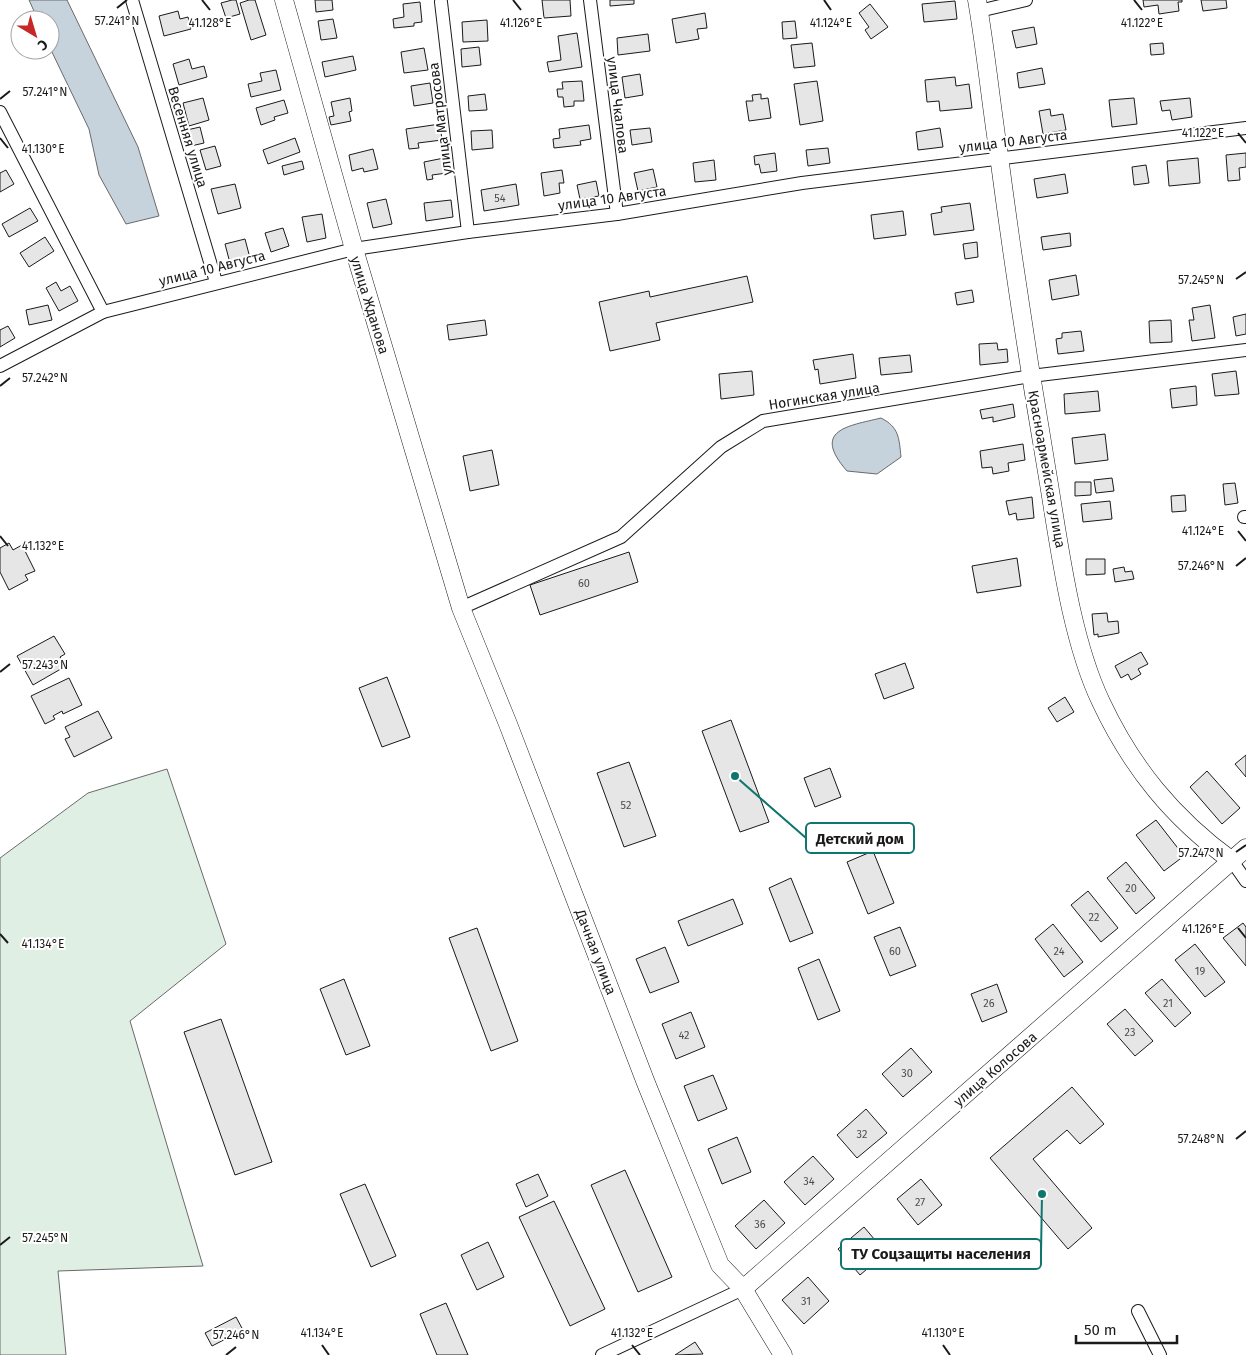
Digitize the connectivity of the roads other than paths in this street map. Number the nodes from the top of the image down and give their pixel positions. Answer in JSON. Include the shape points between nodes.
{"nodes":[{"id":1,"x":132,"y":0,"type":"edge"},
{"id":2,"x":284,"y":0,"type":"edge"},
{"id":3,"x":590,"y":0,"type":"edge"},
{"id":4,"x":1026,"y":0,"type":"edge"},
{"id":5,"x":441,"y":2,"type":"dead end"},
{"id":6,"x":978,"y":5,"type":"edge"},
{"id":7,"x":0,"y":112,"type":"edge"},
{"id":8,"x":1246,"y":128,"type":"edge"},
{"id":9,"x":999,"y":157,"type":"junction"},
{"id":10,"x":618,"y":214,"type":"junction"},
{"id":11,"x":468,"y":232,"type":"junction"},
{"id":12,"x":354,"y":250,"type":"junction"},
{"id":13,"x":216,"y":282,"type":"junction"},
{"id":14,"x":103,"y":312,"type":"junction"},
{"id":15,"x":1246,"y":350,"type":"edge"},
{"id":16,"x":0,"y":366,"type":"edge"},
{"id":17,"x":1031,"y":376,"type":"junction"},
{"id":18,"x":461,"y":608,"type":"junction"},
{"id":19,"x":1246,"y":848,"type":"edge"},
{"id":20,"x":1232,"y":861,"type":"junction"},
{"id":21,"x":1246,"y":882,"type":"edge"},
{"id":22,"x":743,"y":1289,"type":"junction"},
{"id":23,"x":1138,"y":1311,"type":"dead end"},
{"id":24,"x":602,"y":1355,"type":"edge"},
{"id":25,"x":783,"y":1355,"type":"edge"},
{"id":26,"x":1160,"y":1355,"type":"edge"}],
"edges":[{"from":1,"to":13,"type":"street","name":"Весенняя улица"},
{"from":2,"to":12,"type":"main road","name":"улица Жданова"},
{"from":3,"to":10,"type":"street","name":"улица Чкалова"},
{"from":4,"to":6,"type":"street"},
{"from":5,"to":11,"type":"street","name":"улица Матросова"},
{"from":6,"to":9,"type":"main road","name":"Красноармейская улица"},
{"from":7,"to":14,"type":"street"},
{"from":8,"to":9,"type":"street","name":"улица 10 Августа"},
{"from":9,"to":10,"type":"street","name":"улица 10 Августа","via":[[802,183]]},
{"from":9,"to":17,"type":"main road","name":"Красноармейская улица"},
{"from":10,"to":11,"type":"street","name":"улица 10 Августа"},
{"from":11,"to":12,"type":"street","name":"улица 10 Августа"},
{"from":12,"to":13,"type":"street","name":"улица 10 Августа"},
{"from":12,"to":18,"type":"main road","name":"улица Жданова"},
{"from":13,"to":14,"type":"street","name":"улица 10 Августа"},
{"from":14,"to":16,"type":"street","name":"улица 10 Августа"},
{"from":15,"to":17,"type":"street","name":"Ногинская улица"},
{"from":17,"to":18,"type":"street","name":"Ногинская улица","via":[[763,421],[722,447],[621,537]]},
{"from":17,"to":20,"type":"main road","name":"Красноармейская улица","via":[[1069,594],[1084,656],[1101,702],[1132,756],[1166,804],[1199,837]]},
{"from":18,"to":22,"type":"main road","name":"Дачная улица","via":[[720,1265]]},
{"from":19,"to":20,"type":"main road","name":"улица Колосова"},
{"from":20,"to":21,"type":"street","name":"Красноармейская улица"},
{"from":20,"to":22,"type":"main road","name":"улица Колосова"},
{"from":22,"to":24,"type":"street"},
{"from":22,"to":25,"type":"main road","name":"Дачная улица"},
{"from":23,"to":26,"type":"street"}]}
